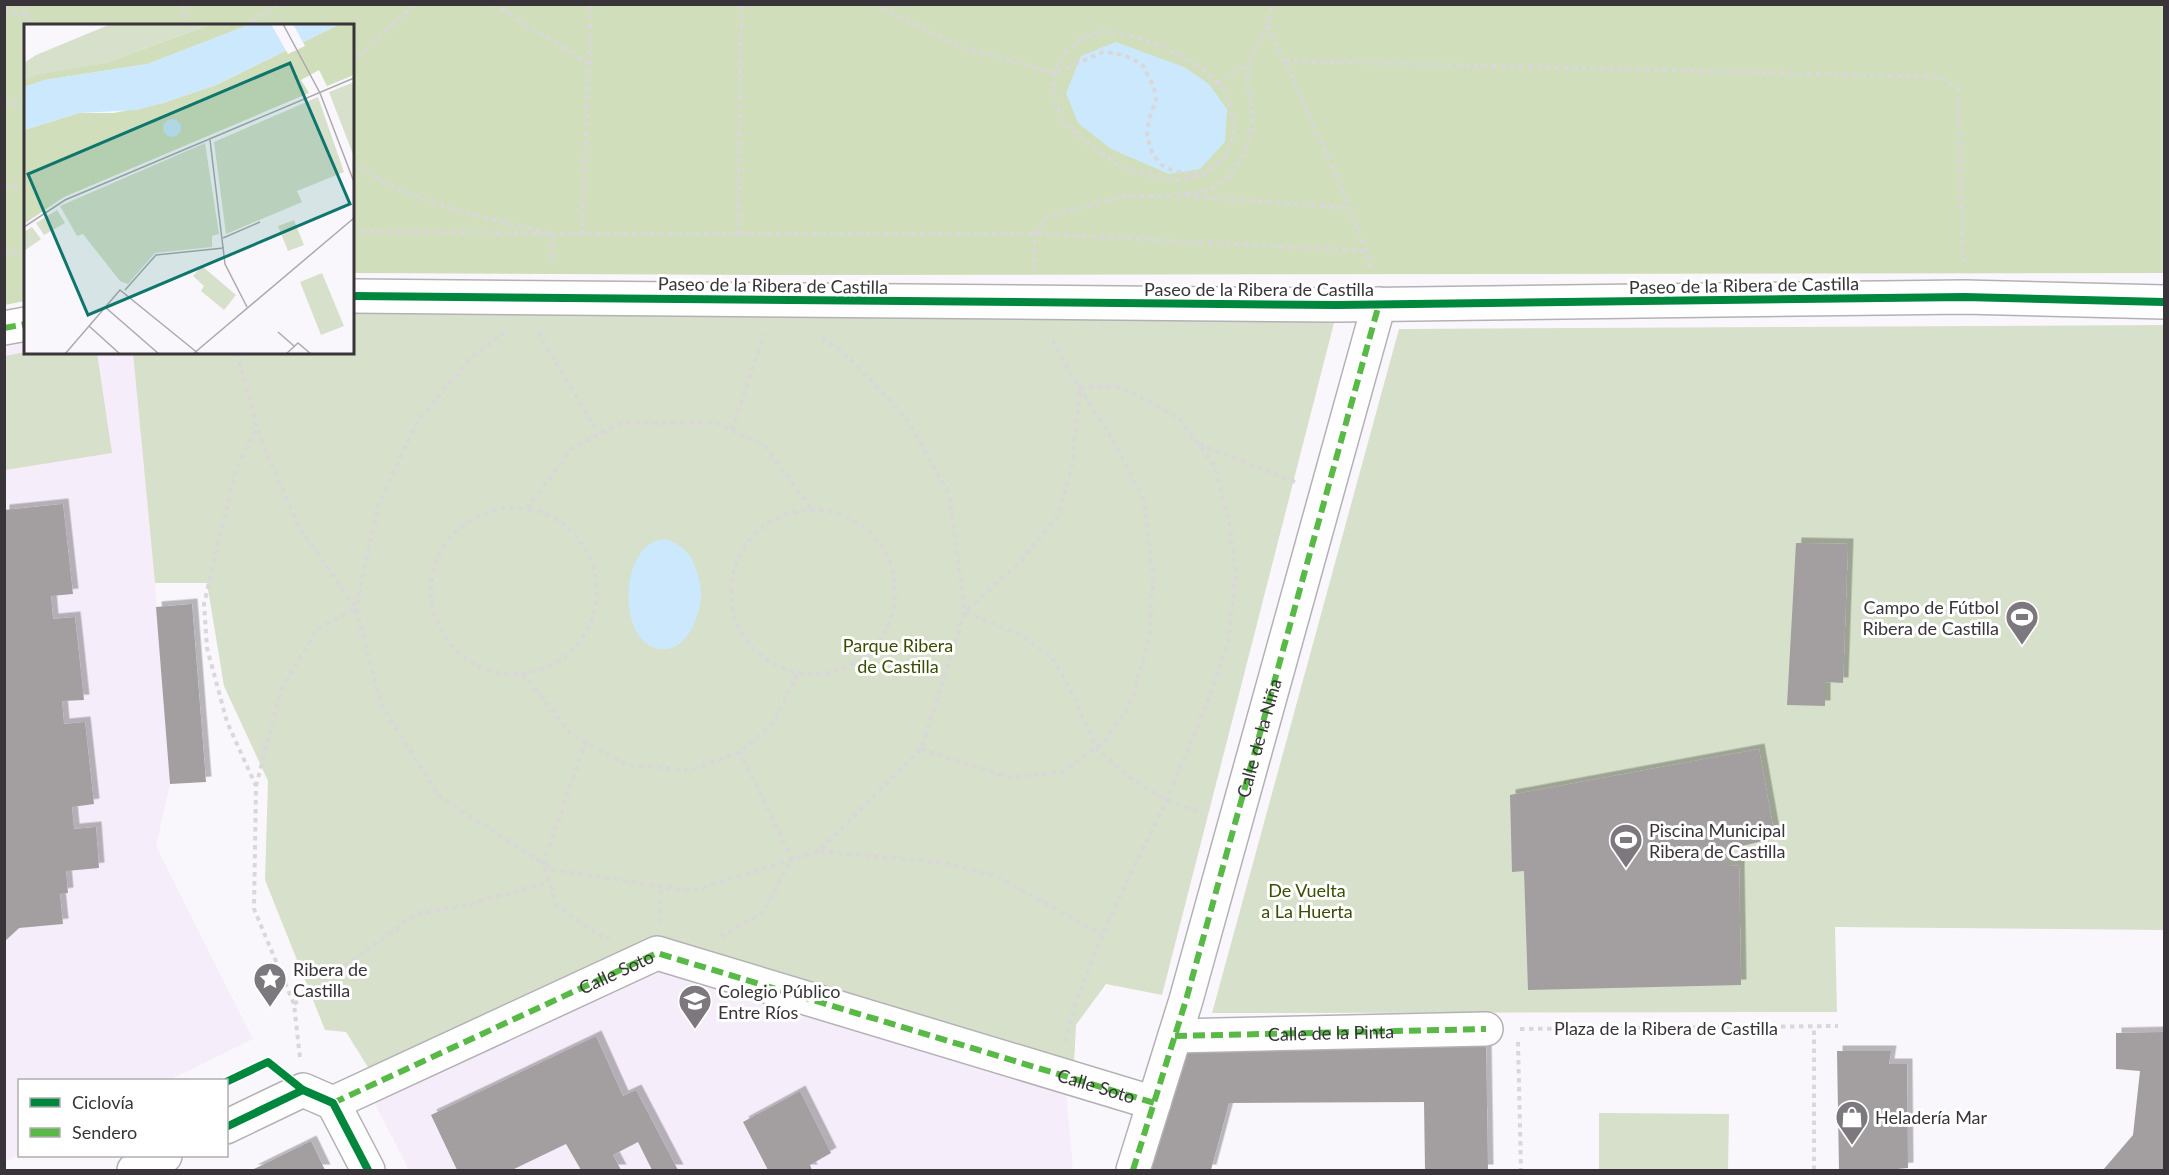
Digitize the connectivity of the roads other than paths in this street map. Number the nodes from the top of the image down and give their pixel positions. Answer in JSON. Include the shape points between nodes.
{"nodes":[{"id":1,"x":354,"y":296,"type":"edge"},
{"id":2,"x":2164,"y":302,"type":"edge"},
{"id":3,"x":1379,"y":304,"type":"junction"},
{"id":4,"x":24,"y":324,"type":"edge"},
{"id":5,"x":4,"y":328,"type":"edge"},
{"id":6,"x":1486,"y":1029,"type":"road end"},
{"id":7,"x":1175,"y":1036,"type":"junction"},
{"id":8,"x":333,"y":1103,"type":"junction"},
{"id":9,"x":1154,"y":1103,"type":"junction"},
{"id":10,"x":228,"y":1126,"type":"edge"},
{"id":11,"x":368,"y":1170,"type":"edge"},
{"id":12,"x":1133,"y":1170,"type":"edge"}],
"edges":[{"from":1,"to":3,"type":"street","name":"Paseo de la Ribera de Castilla"},
{"from":2,"to":3,"type":"street","name":"Paseo de la Ribera de Castilla","via":[[1964,297]]},
{"from":3,"to":7,"type":"street","name":"Calle de la Niña"},
{"from":4,"to":5,"type":"street"},
{"from":6,"to":7,"type":"street","name":"Calle de la Pinta"},
{"from":7,"to":9,"type":"street","name":"Calle de la Niña"},
{"from":8,"to":9,"type":"street","name":"Calle Soto","via":[[657,953]]},
{"from":8,"to":10,"type":"street","via":[[303,1090]]},
{"from":8,"to":11,"type":"street"},
{"from":9,"to":12,"type":"street","name":"Calle de la Niña"}]}
